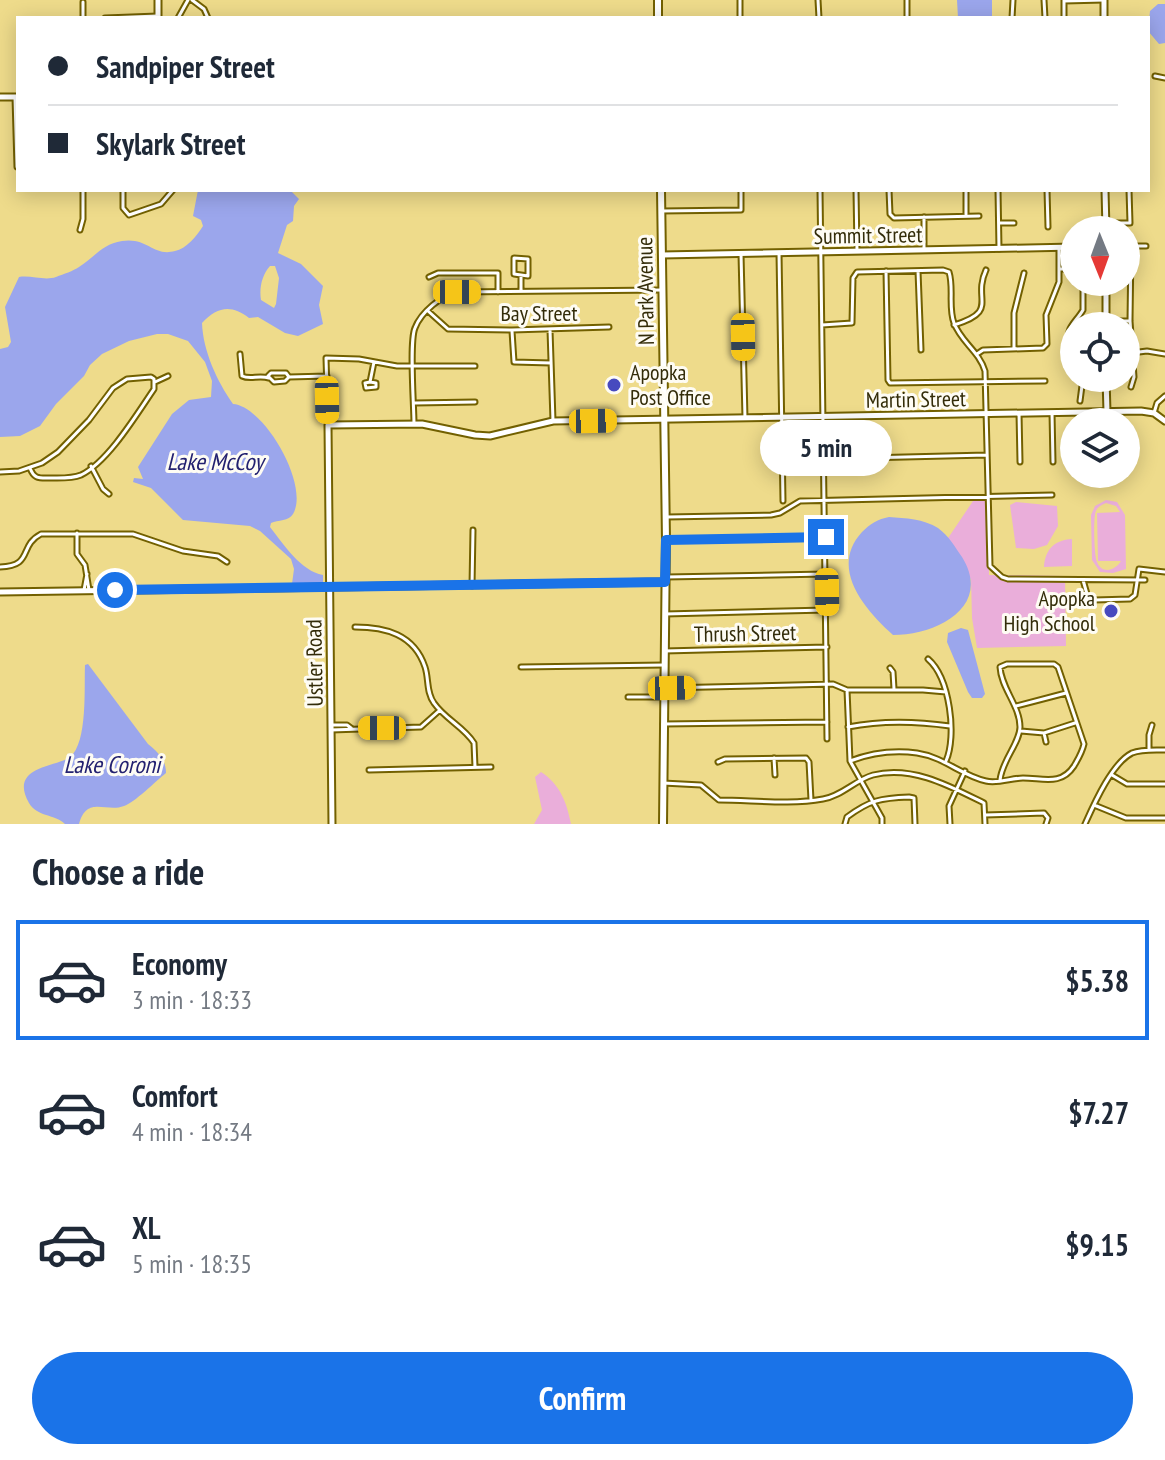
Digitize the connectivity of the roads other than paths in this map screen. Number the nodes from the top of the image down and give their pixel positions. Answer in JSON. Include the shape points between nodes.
{"nodes":[{"id":1,"x":190,"y":0,"type":"edge"},
{"id":2,"x":1104,"y":0,"type":"edge"},
{"id":3,"x":1064,"y":1,"type":"edge"},
{"id":4,"x":207,"y":16,"type":"edge"},
{"id":5,"x":1155,"y":76,"type":"dead end"},
{"id":6,"x":1165,"y":78,"type":"edge"},
{"id":7,"x":0,"y":97,"type":"edge"},
{"id":8,"x":16,"y":97,"type":"edge"},
{"id":9,"x":83,"y":192,"type":"edge"},
{"id":10,"x":123,"y":192,"type":"edge"},
{"id":11,"x":171,"y":192,"type":"edge"},
{"id":12,"x":661,"y":192,"type":"edge"},
{"id":13,"x":741,"y":192,"type":"edge"},
{"id":14,"x":820,"y":192,"type":"edge"},
{"id":15,"x":856,"y":192,"type":"edge"},
{"id":16,"x":889,"y":192,"type":"edge"},
{"id":17,"x":966,"y":192,"type":"edge"},
{"id":18,"x":998,"y":192,"type":"edge"},
{"id":19,"x":1047,"y":192,"type":"edge"},
{"id":20,"x":1105,"y":192,"type":"edge"},
{"id":21,"x":1129,"y":192,"type":"edge"},
{"id":22,"x":661,"y":211,"type":"junction"},
{"id":23,"x":966,"y":216,"type":"junction"},
{"id":24,"x":979,"y":216,"type":"dead end"},
{"id":25,"x":1106,"y":216,"type":"edge"},
{"id":26,"x":1130,"y":216,"type":"edge"},
{"id":27,"x":924,"y":217,"type":"junction"},
{"id":28,"x":999,"y":223,"type":"junction"},
{"id":29,"x":1014,"y":223,"type":"dead end"},
{"id":30,"x":1048,"y":227,"type":"dead end"},
{"id":31,"x":80,"y":230,"type":"dead end"},
{"id":32,"x":1140,"y":246,"type":"edge"},
{"id":33,"x":1146,"y":246,"type":"dead end"},
{"id":34,"x":1059,"y":247,"type":"joint"},
{"id":35,"x":999,"y":249,"type":"junction"},
{"id":36,"x":924,"y":250,"type":"junction"},
{"id":37,"x":857,"y":251,"type":"junction"},
{"id":38,"x":820,"y":252,"type":"junction"},
{"id":39,"x":779,"y":253,"type":"junction"},
{"id":40,"x":741,"y":254,"type":"junction"},
{"id":41,"x":662,"y":255,"type":"junction"},
{"id":42,"x":1059,"y":269,"type":"joint"},
{"id":43,"x":986,"y":270,"type":"dead end"},
{"id":44,"x":886,"y":271,"type":"junction"},
{"id":45,"x":918,"y":271,"type":"junction"},
{"id":46,"x":1024,"y":273,"type":"dead end"},
{"id":47,"x":429,"y":277,"type":"dead end"},
{"id":48,"x":521,"y":277,"type":"junction"},
{"id":49,"x":663,"y":290,"type":"junction"},
{"id":50,"x":521,"y":291,"type":"junction"},
{"id":51,"x":498,"y":292,"type":"junction"},
{"id":52,"x":428,"y":311,"type":"junction"},
{"id":53,"x":822,"y":325,"type":"junction"},
{"id":54,"x":954,"y":325,"type":"junction"},
{"id":55,"x":609,"y":327,"type":"dead end"},
{"id":56,"x":512,"y":330,"type":"junction"},
{"id":57,"x":550,"y":330,"type":"junction"},
{"id":58,"x":1014,"y":349,"type":"junction"},
{"id":59,"x":921,"y":350,"type":"dead end"},
{"id":60,"x":1140,"y":352,"type":"edge"},
{"id":61,"x":240,"y":354,"type":"dead end"},
{"id":62,"x":977,"y":354,"type":"junction"},
{"id":63,"x":1165,"y":354,"type":"edge"},
{"id":64,"x":374,"y":362,"type":"junction"},
{"id":65,"x":551,"y":363,"type":"junction"},
{"id":66,"x":475,"y":366,"type":"dead end"},
{"id":67,"x":413,"y":367,"type":"junction"},
{"id":68,"x":168,"y":376,"type":"dead end"},
{"id":69,"x":327,"y":376,"type":"junction"},
{"id":70,"x":289,"y":377,"type":"junction"},
{"id":71,"x":269,"y":378,"type":"junction"},
{"id":72,"x":986,"y":381,"type":"junction"},
{"id":73,"x":1045,"y":381,"type":"dead end"},
{"id":74,"x":155,"y":382,"type":"junction"},
{"id":75,"x":370,"y":382,"type":"dead end"},
{"id":76,"x":1081,"y":392,"type":"edge"},
{"id":77,"x":1165,"y":396,"type":"edge"},
{"id":78,"x":1080,"y":401,"type":"dead end"},
{"id":79,"x":475,"y":402,"type":"dead end"},
{"id":80,"x":414,"y":403,"type":"junction"},
{"id":81,"x":1019,"y":413,"type":"junction"},
{"id":82,"x":1052,"y":413,"type":"junction"},
{"id":83,"x":1060,"y":413,"type":"edge"},
{"id":84,"x":1140,"y":413,"type":"edge"},
{"id":85,"x":1154,"y":413,"type":"junction"},
{"id":86,"x":986,"y":414,"type":"junction"},
{"id":87,"x":824,"y":417,"type":"junction"},
{"id":88,"x":745,"y":418,"type":"junction"},
{"id":89,"x":783,"y":418,"type":"junction"},
{"id":90,"x":665,"y":420,"type":"junction"},
{"id":91,"x":553,"y":421,"type":"junction"},
{"id":92,"x":1165,"y":421,"type":"edge"},
{"id":93,"x":414,"y":424,"type":"junction"},
{"id":94,"x":328,"y":425,"type":"junction"},
{"id":95,"x":987,"y":455,"type":"junction"},
{"id":96,"x":823,"y":459,"type":"junction"},
{"id":97,"x":1020,"y":462,"type":"dead end"},
{"id":98,"x":1053,"y":462,"type":"dead end"},
{"id":99,"x":91,"y":466,"type":"junction"},
{"id":100,"x":30,"y":468,"type":"junction"},
{"id":101,"x":0,"y":472,"type":"edge"},
{"id":102,"x":109,"y":494,"type":"dead end"},
{"id":103,"x":1052,"y":495,"type":"dead end"},
{"id":104,"x":988,"y":497,"type":"junction"},
{"id":105,"x":824,"y":500,"type":"junction"},
{"id":106,"x":783,"y":501,"type":"dead end"},
{"id":107,"x":666,"y":517,"type":"junction"},
{"id":108,"x":473,"y":530,"type":"dead end"},
{"id":109,"x":77,"y":533,"type":"junction"},
{"id":110,"x":826,"y":537,"type":"junction"},
{"id":111,"x":666,"y":540,"type":"junction"},
{"id":112,"x":227,"y":562,"type":"dead end"},
{"id":113,"x":0,"y":567,"type":"edge"},
{"id":114,"x":1165,"y":572,"type":"edge"},
{"id":115,"x":826,"y":574,"type":"junction"},
{"id":116,"x":666,"y":579,"type":"junction"},
{"id":117,"x":1083,"y":580,"type":"junction"},
{"id":118,"x":1136,"y":580,"type":"junction"},
{"id":119,"x":1145,"y":580,"type":"dead end"},
{"id":120,"x":329,"y":586,"type":"junction"},
{"id":121,"x":472,"y":586,"type":"junction"},
{"id":122,"x":87,"y":591,"type":"junction"},
{"id":123,"x":0,"y":592,"type":"edge"},
{"id":124,"x":827,"y":610,"type":"junction"},
{"id":125,"x":665,"y":614,"type":"junction"},
{"id":126,"x":355,"y":627,"type":"dead end"},
{"id":127,"x":827,"y":647,"type":"junction"},
{"id":128,"x":664,"y":651,"type":"junction"},
{"id":129,"x":928,"y":659,"type":"dead end"},
{"id":130,"x":664,"y":665,"type":"junction"},
{"id":131,"x":521,"y":667,"type":"dead end"},
{"id":132,"x":890,"y":668,"type":"dead end"},
{"id":133,"x":827,"y":685,"type":"junction"},
{"id":134,"x":664,"y":688,"type":"junction"},
{"id":135,"x":894,"y":689,"type":"junction"},
{"id":136,"x":847,"y":690,"type":"junction"},
{"id":137,"x":946,"y":692,"type":"junction"},
{"id":138,"x":1066,"y":693,"type":"junction"},
{"id":139,"x":628,"y":697,"type":"dead end"},
{"id":140,"x":664,"y":697,"type":"junction"},
{"id":141,"x":1014,"y":706,"type":"junction"},
{"id":142,"x":440,"y":710,"type":"junction"},
{"id":143,"x":827,"y":722,"type":"junction"},
{"id":144,"x":1076,"y":722,"type":"junction"},
{"id":145,"x":663,"y":724,"type":"junction"},
{"id":146,"x":1152,"y":725,"type":"dead end"},
{"id":147,"x":950,"y":726,"type":"junction"},
{"id":148,"x":848,"y":727,"type":"junction"},
{"id":149,"x":331,"y":728,"type":"junction"},
{"id":150,"x":1021,"y":731,"type":"junction"},
{"id":151,"x":1044,"y":733,"type":"junction"},
{"id":152,"x":827,"y":739,"type":"dead end"},
{"id":153,"x":1046,"y":742,"type":"dead end"},
{"id":154,"x":1149,"y":750,"type":"junction"},
{"id":155,"x":1165,"y":750,"type":"edge"},
{"id":156,"x":774,"y":758,"type":"junction"},
{"id":157,"x":850,"y":761,"type":"junction"},
{"id":158,"x":946,"y":761,"type":"junction"},
{"id":159,"x":718,"y":762,"type":"dead end"},
{"id":160,"x":475,"y":767,"type":"junction"},
{"id":161,"x":491,"y":767,"type":"dead end"},
{"id":162,"x":369,"y":770,"type":"dead end"},
{"id":163,"x":965,"y":771,"type":"junction"},
{"id":164,"x":775,"y":775,"type":"dead end"},
{"id":165,"x":1112,"y":775,"type":"junction"},
{"id":166,"x":1000,"y":780,"type":"junction"},
{"id":167,"x":861,"y":781,"type":"junction"},
{"id":168,"x":663,"y":783,"type":"junction"},
{"id":169,"x":1165,"y":784,"type":"edge"},
{"id":170,"x":955,"y":790,"type":"junction"},
{"id":171,"x":811,"y":800,"type":"junction"},
{"id":172,"x":872,"y":801,"type":"junction"},
{"id":173,"x":1094,"y":805,"type":"junction"},
{"id":174,"x":985,"y":815,"type":"junction"},
{"id":175,"x":1165,"y":818,"type":"edge"},
{"id":176,"x":332,"y":824,"type":"edge"},
{"id":177,"x":663,"y":824,"type":"edge"},
{"id":178,"x":845,"y":824,"type":"edge"},
{"id":179,"x":882,"y":824,"type":"edge"},
{"id":180,"x":915,"y":824,"type":"edge"},
{"id":181,"x":950,"y":824,"type":"edge"},
{"id":182,"x":985,"y":824,"type":"edge"},
{"id":183,"x":1046,"y":824,"type":"edge"},
{"id":184,"x":1085,"y":824,"type":"edge"}],
"edges":[{"from":1,"to":4,"type":"street"},
{"from":2,"to":3,"type":"street"},
{"from":5,"to":6,"type":"street"},
{"from":7,"to":8,"type":"street"},
{"from":9,"to":31,"type":"street"},
{"from":10,"to":11,"type":"street","via":[[126,213],[134,215],[161,204]]},
{"from":12,"to":22,"type":"main road","name":"N Park Avenue"},
{"from":13,"to":22,"type":"street","via":[[741,210]]},
{"from":14,"to":38,"type":"street"},
{"from":15,"to":37,"type":"street"},
{"from":16,"to":27,"type":"street","via":[[891,217]]},
{"from":17,"to":23,"type":"street"},
{"from":18,"to":28,"type":"street"},
{"from":19,"to":30,"type":"street"},
{"from":20,"to":25,"type":"street"},
{"from":21,"to":26,"type":"street"},
{"from":22,"to":41,"type":"main road","name":"N Park Avenue"},
{"from":23,"to":24,"type":"street"},
{"from":23,"to":27,"type":"street"},
{"from":27,"to":36,"type":"street"},
{"from":28,"to":29,"type":"street"},
{"from":28,"to":35,"type":"street"},
{"from":32,"to":33,"type":"street"},
{"from":34,"to":35,"type":"street","name":"Summit Street"},
{"from":34,"to":42,"type":"street"},
{"from":35,"to":36,"type":"street","name":"Summit Street"},
{"from":36,"to":37,"type":"street","name":"Summit Street"},
{"from":37,"to":38,"type":"street","name":"Summit Street"},
{"from":38,"to":39,"type":"street","name":"Summit Street"},
{"from":38,"to":53,"type":"street"},
{"from":39,"to":40,"type":"street","name":"Summit Street"},
{"from":39,"to":89,"type":"street"},
{"from":40,"to":41,"type":"street","name":"Summit Street"},
{"from":40,"to":88,"type":"street"},
{"from":41,"to":49,"type":"main road","name":"N Park Avenue"},
{"from":42,"to":58,"type":"street","via":[[1046,315],[1047,344]]},
{"from":43,"to":54,"type":"street","via":[[980,312]]},
{"from":44,"to":45,"type":"street"},
{"from":44,"to":53,"type":"street","via":[[855,274],[852,323]]},
{"from":44,"to":72,"type":"street","via":[[890,383]]},
{"from":45,"to":54,"type":"street","via":[[949,272]]},
{"from":45,"to":59,"type":"street"},
{"from":46,"to":58,"type":"street","via":[[1014,313]]},
{"from":47,"to":51,"type":"street","via":[[498,273]]},
{"from":48,"to":48,"type":"street","via":[[513,272],[516,257],[528,262],[529,275]]},
{"from":48,"to":50,"type":"street"},
{"from":49,"to":50,"type":"street"},
{"from":49,"to":90,"type":"main road","name":"N Park Avenue"},
{"from":50,"to":51,"type":"street"},
{"from":51,"to":52,"type":"street","via":[[447,294]]},
{"from":52,"to":56,"type":"street","name":"Bay Street","via":[[448,329]]},
{"from":52,"to":67,"type":"street","via":[[413,331]]},
{"from":53,"to":87,"type":"street"},
{"from":54,"to":62,"type":"street"},
{"from":55,"to":57,"type":"street","name":"Bay Street"},
{"from":56,"to":57,"type":"street","name":"Bay Street"},
{"from":56,"to":65,"type":"street","via":[[514,362]]},
{"from":57,"to":65,"type":"street"},
{"from":58,"to":62,"type":"street"},
{"from":60,"to":63,"type":"street"},
{"from":61,"to":71,"type":"street","via":[[242,376]]},
{"from":62,"to":72,"type":"street"},
{"from":64,"to":67,"type":"street"},
{"from":64,"to":69,"type":"street","name":"Ustler Road","via":[[326,358]]},
{"from":64,"to":75,"type":"street"},
{"from":65,"to":91,"type":"street"},
{"from":66,"to":67,"type":"street"},
{"from":67,"to":80,"type":"street"},
{"from":68,"to":74,"type":"street"},
{"from":69,"to":70,"type":"street"},
{"from":69,"to":94,"type":"street","name":"Ustler Road"},
{"from":70,"to":71,"type":"street","via":[[274,382]]},
{"from":70,"to":71,"type":"street","via":[[276,372]]},
{"from":72,"to":73,"type":"street"},
{"from":72,"to":86,"type":"street"},
{"from":74,"to":99,"type":"street","via":[[120,437]]},
{"from":74,"to":100,"type":"street","via":[[147,377],[121,382],[58,452]]},
{"from":76,"to":78,"type":"street"},
{"from":77,"to":85,"type":"street"},
{"from":79,"to":80,"type":"street"},
{"from":80,"to":93,"type":"street"},
{"from":81,"to":82,"type":"street","name":"Martin Street"},
{"from":81,"to":86,"type":"street","name":"Martin Street"},
{"from":81,"to":97,"type":"street"},
{"from":82,"to":83,"type":"street","name":"Martin Street"},
{"from":82,"to":98,"type":"street"},
{"from":84,"to":85,"type":"street","name":"Martin Street"},
{"from":85,"to":92,"type":"street"},
{"from":86,"to":87,"type":"street","name":"Martin Street"},
{"from":86,"to":95,"type":"street"},
{"from":87,"to":89,"type":"street","name":"Martin Street"},
{"from":87,"to":96,"type":"street"},
{"from":88,"to":89,"type":"street","name":"Martin Street"},
{"from":88,"to":90,"type":"street","name":"Martin Street"},
{"from":89,"to":106,"type":"street"},
{"from":90,"to":91,"type":"street","name":"Martin Street"},
{"from":90,"to":107,"type":"main road","name":"N Park Avenue"},
{"from":91,"to":93,"type":"street","name":"Martin Street","via":[[490,436]]},
{"from":93,"to":94,"type":"street","name":"Martin Street"},
{"from":94,"to":120,"type":"street","name":"Ustler Road"},
{"from":95,"to":96,"type":"street"},
{"from":95,"to":104,"type":"street"},
{"from":96,"to":105,"type":"street"},
{"from":99,"to":100,"type":"street","via":[[78,476],[60,478],[35,477]]},
{"from":99,"to":102,"type":"street"},
{"from":100,"to":101,"type":"street"},
{"from":103,"to":104,"type":"street"},
{"from":104,"to":105,"type":"street"},
{"from":104,"to":117,"type":"street","via":[[990,566],[995,572],[1008,579]]},
{"from":105,"to":107,"type":"street","via":[[800,501],[771,515]]},
{"from":105,"to":110,"type":"street"},
{"from":107,"to":111,"type":"main road","name":"N Park Avenue"},
{"from":108,"to":121,"type":"street"},
{"from":109,"to":112,"type":"street","via":[[133,534]]},
{"from":109,"to":113,"type":"street","via":[[36,536],[20,564]]},
{"from":109,"to":122,"type":"street"},
{"from":110,"to":111,"type":"street"},
{"from":110,"to":115,"type":"street"},
{"from":111,"to":116,"type":"main road","name":"N Park Avenue"},
{"from":114,"to":118,"type":"street","via":[[1139,569]]},
{"from":115,"to":116,"type":"street"},
{"from":115,"to":124,"type":"street"},
{"from":116,"to":121,"type":"street"},
{"from":116,"to":125,"type":"main road","name":"N Park Avenue"},
{"from":117,"to":118,"type":"street"},
{"from":117,"to":118,"type":"street","via":[[1089,597],[1101,600],[1133,598]]},
{"from":118,"to":119,"type":"street"},
{"from":120,"to":121,"type":"street"},
{"from":120,"to":122,"type":"street"},
{"from":120,"to":149,"type":"street","name":"Ustler Road"},
{"from":122,"to":123,"type":"street"},
{"from":124,"to":125,"type":"street"},
{"from":124,"to":127,"type":"street"},
{"from":125,"to":128,"type":"main road","name":"N Park Avenue"},
{"from":126,"to":142,"type":"street","via":[[385,628],[411,644]]},
{"from":127,"to":128,"type":"street","name":"Thrush Street"},
{"from":127,"to":133,"type":"street"},
{"from":128,"to":130,"type":"main road","name":"N Park Avenue"},
{"from":129,"to":137,"type":"street"},
{"from":130,"to":131,"type":"street"},
{"from":130,"to":134,"type":"main road","name":"N Park Avenue"},
{"from":132,"to":135,"type":"street"},
{"from":133,"to":134,"type":"street"},
{"from":133,"to":136,"type":"street"},
{"from":133,"to":143,"type":"street"},
{"from":134,"to":140,"type":"main road","name":"N Park Avenue"},
{"from":135,"to":136,"type":"street"},
{"from":135,"to":137,"type":"street"},
{"from":136,"to":148,"type":"street"},
{"from":137,"to":147,"type":"street"},
{"from":138,"to":141,"type":"street"},
{"from":138,"to":141,"type":"street","via":[[1054,664],[1002,665]]},
{"from":138,"to":144,"type":"street"},
{"from":139,"to":140,"type":"street"},
{"from":140,"to":145,"type":"main road","name":"N Park Avenue"},
{"from":141,"to":150,"type":"street"},
{"from":142,"to":149,"type":"street","via":[[421,727]]},
{"from":142,"to":160,"type":"street","via":[[472,739]]},
{"from":143,"to":145,"type":"street"},
{"from":143,"to":152,"type":"street"},
{"from":144,"to":151,"type":"street"},
{"from":144,"to":166,"type":"street","via":[[1084,744],[1069,773],[1051,781]]},
{"from":145,"to":168,"type":"main road","name":"N Park Avenue"},
{"from":146,"to":154,"type":"street"},
{"from":147,"to":148,"type":"street","via":[[914,720]]},
{"from":147,"to":158,"type":"street","via":[[952,745]]},
{"from":148,"to":157,"type":"street"},
{"from":149,"to":176,"type":"street","name":"Ustler Road"},
{"from":150,"to":151,"type":"street"},
{"from":150,"to":166,"type":"street","via":[[1001,767]]},
{"from":151,"to":153,"type":"street"},
{"from":154,"to":155,"type":"street"},
{"from":154,"to":165,"type":"street","via":[[1131,754]]},
{"from":156,"to":159,"type":"street"},
{"from":156,"to":164,"type":"street"},
{"from":156,"to":171,"type":"street","via":[[808,759]]},
{"from":157,"to":158,"type":"street","via":[[903,752]]},
{"from":157,"to":167,"type":"street"},
{"from":158,"to":163,"type":"street"},
{"from":160,"to":161,"type":"street"},
{"from":160,"to":162,"type":"street"},
{"from":163,"to":166,"type":"street","via":[[989,782]]},
{"from":163,"to":170,"type":"street"},
{"from":165,"to":169,"type":"street","via":[[1127,784]]},
{"from":165,"to":173,"type":"street"},
{"from":167,"to":170,"type":"street","via":[[914,774]]},
{"from":167,"to":171,"type":"street","via":[[838,795]]},
{"from":167,"to":172,"type":"street"},
{"from":168,"to":171,"type":"street","via":[[701,785],[719,800]]},
{"from":168,"to":177,"type":"main road","name":"N Park Avenue"},
{"from":170,"to":174,"type":"street","via":[[984,803]]},
{"from":170,"to":181,"type":"street"},
{"from":172,"to":178,"type":"street","via":[[847,817]]},
{"from":172,"to":179,"type":"street"},
{"from":172,"to":180,"type":"street","via":[[914,798]]},
{"from":173,"to":175,"type":"street","via":[[1126,818]]},
{"from":173,"to":184,"type":"street"},
{"from":174,"to":182,"type":"street"},
{"from":174,"to":183,"type":"street","via":[[1044,813]]}]}
